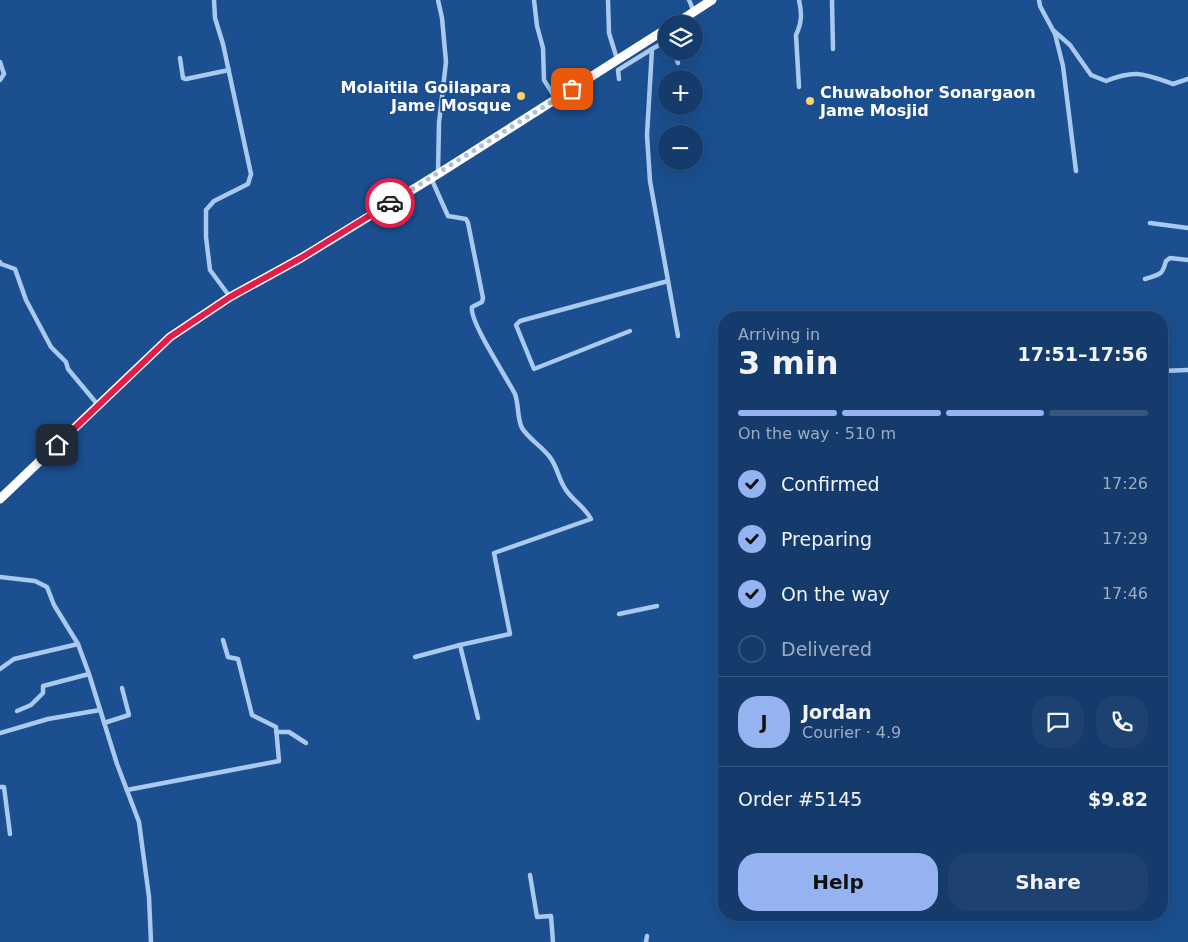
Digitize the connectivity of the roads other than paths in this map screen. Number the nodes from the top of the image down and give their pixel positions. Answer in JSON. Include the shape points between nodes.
{"nodes":[{"id":1,"x":214,"y":0,"type":"edge"},
{"id":2,"x":438,"y":0,"type":"edge"},
{"id":3,"x":534,"y":0,"type":"edge"},
{"id":4,"x":608,"y":0,"type":"edge"},
{"id":5,"x":689,"y":0,"type":"edge"},
{"id":6,"x":712,"y":0,"type":"edge"},
{"id":7,"x":799,"y":0,"type":"edge"},
{"id":8,"x":832,"y":0,"type":"edge"},
{"id":9,"x":1039,"y":0,"type":"edge"},
{"id":10,"x":694,"y":12,"type":"junction"},
{"id":11,"x":689,"y":15,"type":"edge"},
{"id":12,"x":1053,"y":30,"type":"junction"},
{"id":13,"x":658,"y":34,"type":"edge"},
{"id":14,"x":658,"y":46,"type":"edge"},
{"id":15,"x":652,"y":49,"type":"junction"},
{"id":16,"x":833,"y":49,"type":"dead end"},
{"id":17,"x":180,"y":58,"type":"dead end"},
{"id":18,"x":617,"y":59,"type":"junction"},
{"id":19,"x":0,"y":62,"type":"edge"},
{"id":20,"x":229,"y":70,"type":"junction"},
{"id":21,"x":619,"y":79,"type":"dead end"},
{"id":22,"x":1188,"y":79,"type":"edge"},
{"id":23,"x":0,"y":80,"type":"edge"},
{"id":24,"x":799,"y":87,"type":"dead end"},
{"id":25,"x":556,"y":99,"type":"junction"},
{"id":26,"x":1076,"y":171,"type":"dead end"},
{"id":27,"x":435,"y":176,"type":"junction"},
{"id":28,"x":1150,"y":223,"type":"dead end"},
{"id":29,"x":1188,"y":228,"type":"edge"},
{"id":30,"x":1188,"y":260,"type":"edge"},
{"id":31,"x":0,"y":262,"type":"edge"},
{"id":32,"x":1145,"y":279,"type":"dead end"},
{"id":33,"x":668,"y":281,"type":"junction"},
{"id":34,"x":230,"y":297,"type":"junction"},
{"id":35,"x":630,"y":331,"type":"dead end"},
{"id":36,"x":678,"y":336,"type":"dead end"},
{"id":37,"x":1188,"y":370,"type":"edge"},
{"id":38,"x":1168,"y":371,"type":"edge"},
{"id":39,"x":98,"y":405,"type":"junction"},
{"id":40,"x":0,"y":497,"type":"edge"},
{"id":41,"x":0,"y":577,"type":"edge"},
{"id":42,"x":657,"y":606,"type":"dead end"},
{"id":43,"x":619,"y":614,"type":"dead end"},
{"id":44,"x":223,"y":640,"type":"dead end"},
{"id":45,"x":78,"y":644,"type":"junction"},
{"id":46,"x":460,"y":645,"type":"junction"},
{"id":47,"x":415,"y":657,"type":"dead end"},
{"id":48,"x":0,"y":669,"type":"edge"},
{"id":49,"x":89,"y":674,"type":"junction"},
{"id":50,"x":122,"y":688,"type":"dead end"},
{"id":51,"x":17,"y":710,"type":"dead end"},
{"id":52,"x":100,"y":710,"type":"junction"},
{"id":53,"x":478,"y":718,"type":"dead end"},
{"id":54,"x":104,"y":722,"type":"junction"},
{"id":55,"x":276,"y":732,"type":"junction"},
{"id":56,"x":0,"y":733,"type":"edge"},
{"id":57,"x":306,"y":743,"type":"dead end"},
{"id":58,"x":0,"y":788,"type":"edge"},
{"id":59,"x":127,"y":790,"type":"junction"},
{"id":60,"x":10,"y":834,"type":"dead end"},
{"id":61,"x":530,"y":876,"type":"dead end"},
{"id":62,"x":647,"y":936,"type":"dead end"},
{"id":63,"x":151,"y":942,"type":"edge"},
{"id":64,"x":553,"y":942,"type":"edge"},
{"id":65,"x":646,"y":942,"type":"edge"}],
"edges":[{"from":1,"to":20,"type":"street","via":[[215,18]]},
{"from":2,"to":27,"type":"street","via":[[446,62]]},
{"from":3,"to":25,"type":"street","via":[[543,48],[544,80]]},
{"from":4,"to":18,"type":"street","via":[[609,33]]},
{"from":5,"to":10,"type":"street"},
{"from":6,"to":10,"type":"highway"},
{"from":7,"to":24,"type":"street","via":[[800,28],[796,35]]},
{"from":8,"to":16,"type":"street"},
{"from":9,"to":12,"type":"street"},
{"from":10,"to":11,"type":"highway"},
{"from":12,"to":22,"type":"street","via":[[1070,45],[1091,74],[1106,81],[1124,74],[1146,74],[1173,84]]},
{"from":12,"to":26,"type":"street","via":[[1063,66]]},
{"from":13,"to":18,"type":"highway"},
{"from":14,"to":15,"type":"street"},
{"from":15,"to":21,"type":"street","via":[[618,70]]},
{"from":15,"to":33,"type":"street","via":[[647,135],[650,181]]},
{"from":17,"to":20,"type":"street","via":[[186,79]]},
{"from":18,"to":25,"type":"highway"},
{"from":19,"to":23,"type":"street","via":[[4,74]]},
{"from":20,"to":34,"type":"street","via":[[251,174],[248,184],[214,201],[206,210],[206,238],[210,270]]},
{"from":25,"to":27,"type":"highway"},
{"from":27,"to":34,"type":"highway","via":[[301,258]]},
{"from":27,"to":46,"type":"street","via":[[448,216],[466,219],[468,223],[483,298],[471,312],[515,394],[522,428],[550,457],[565,489],[591,519],[494,553],[510,634]]},
{"from":28,"to":29,"type":"street"},
{"from":30,"to":32,"type":"street","via":[[1170,258],[1166,260],[1161,274]]},
{"from":31,"to":39,"type":"street","via":[[15,269],[26,300],[51,347]]},
{"from":33,"to":35,"type":"street","via":[[520,321],[516,325],[534,369]]},
{"from":33,"to":36,"type":"street"},
{"from":34,"to":39,"type":"highway","via":[[170,337]]},
{"from":37,"to":38,"type":"street"},
{"from":39,"to":40,"type":"highway"},
{"from":41,"to":45,"type":"street","via":[[47,587]]},
{"from":42,"to":43,"type":"street"},
{"from":44,"to":55,"type":"street","via":[[228,657],[238,659],[252,715],[276,728]]},
{"from":45,"to":48,"type":"street","via":[[14,658]]},
{"from":45,"to":49,"type":"street"},
{"from":46,"to":47,"type":"street"},
{"from":46,"to":53,"type":"street"},
{"from":49,"to":51,"type":"street","via":[[43,686],[43,693],[31,705]]},
{"from":49,"to":52,"type":"street"},
{"from":50,"to":54,"type":"street","via":[[129,716]]},
{"from":52,"to":54,"type":"street"},
{"from":52,"to":56,"type":"street","via":[[48,719]]},
{"from":54,"to":59,"type":"street"},
{"from":55,"to":57,"type":"street","via":[[289,732]]},
{"from":55,"to":59,"type":"street","via":[[279,761]]},
{"from":58,"to":60,"type":"street","via":[[4,787]]},
{"from":59,"to":63,"type":"street","via":[[139,822]]},
{"from":61,"to":64,"type":"street","via":[[537,917],[551,916]]},
{"from":62,"to":65,"type":"street"}]}
